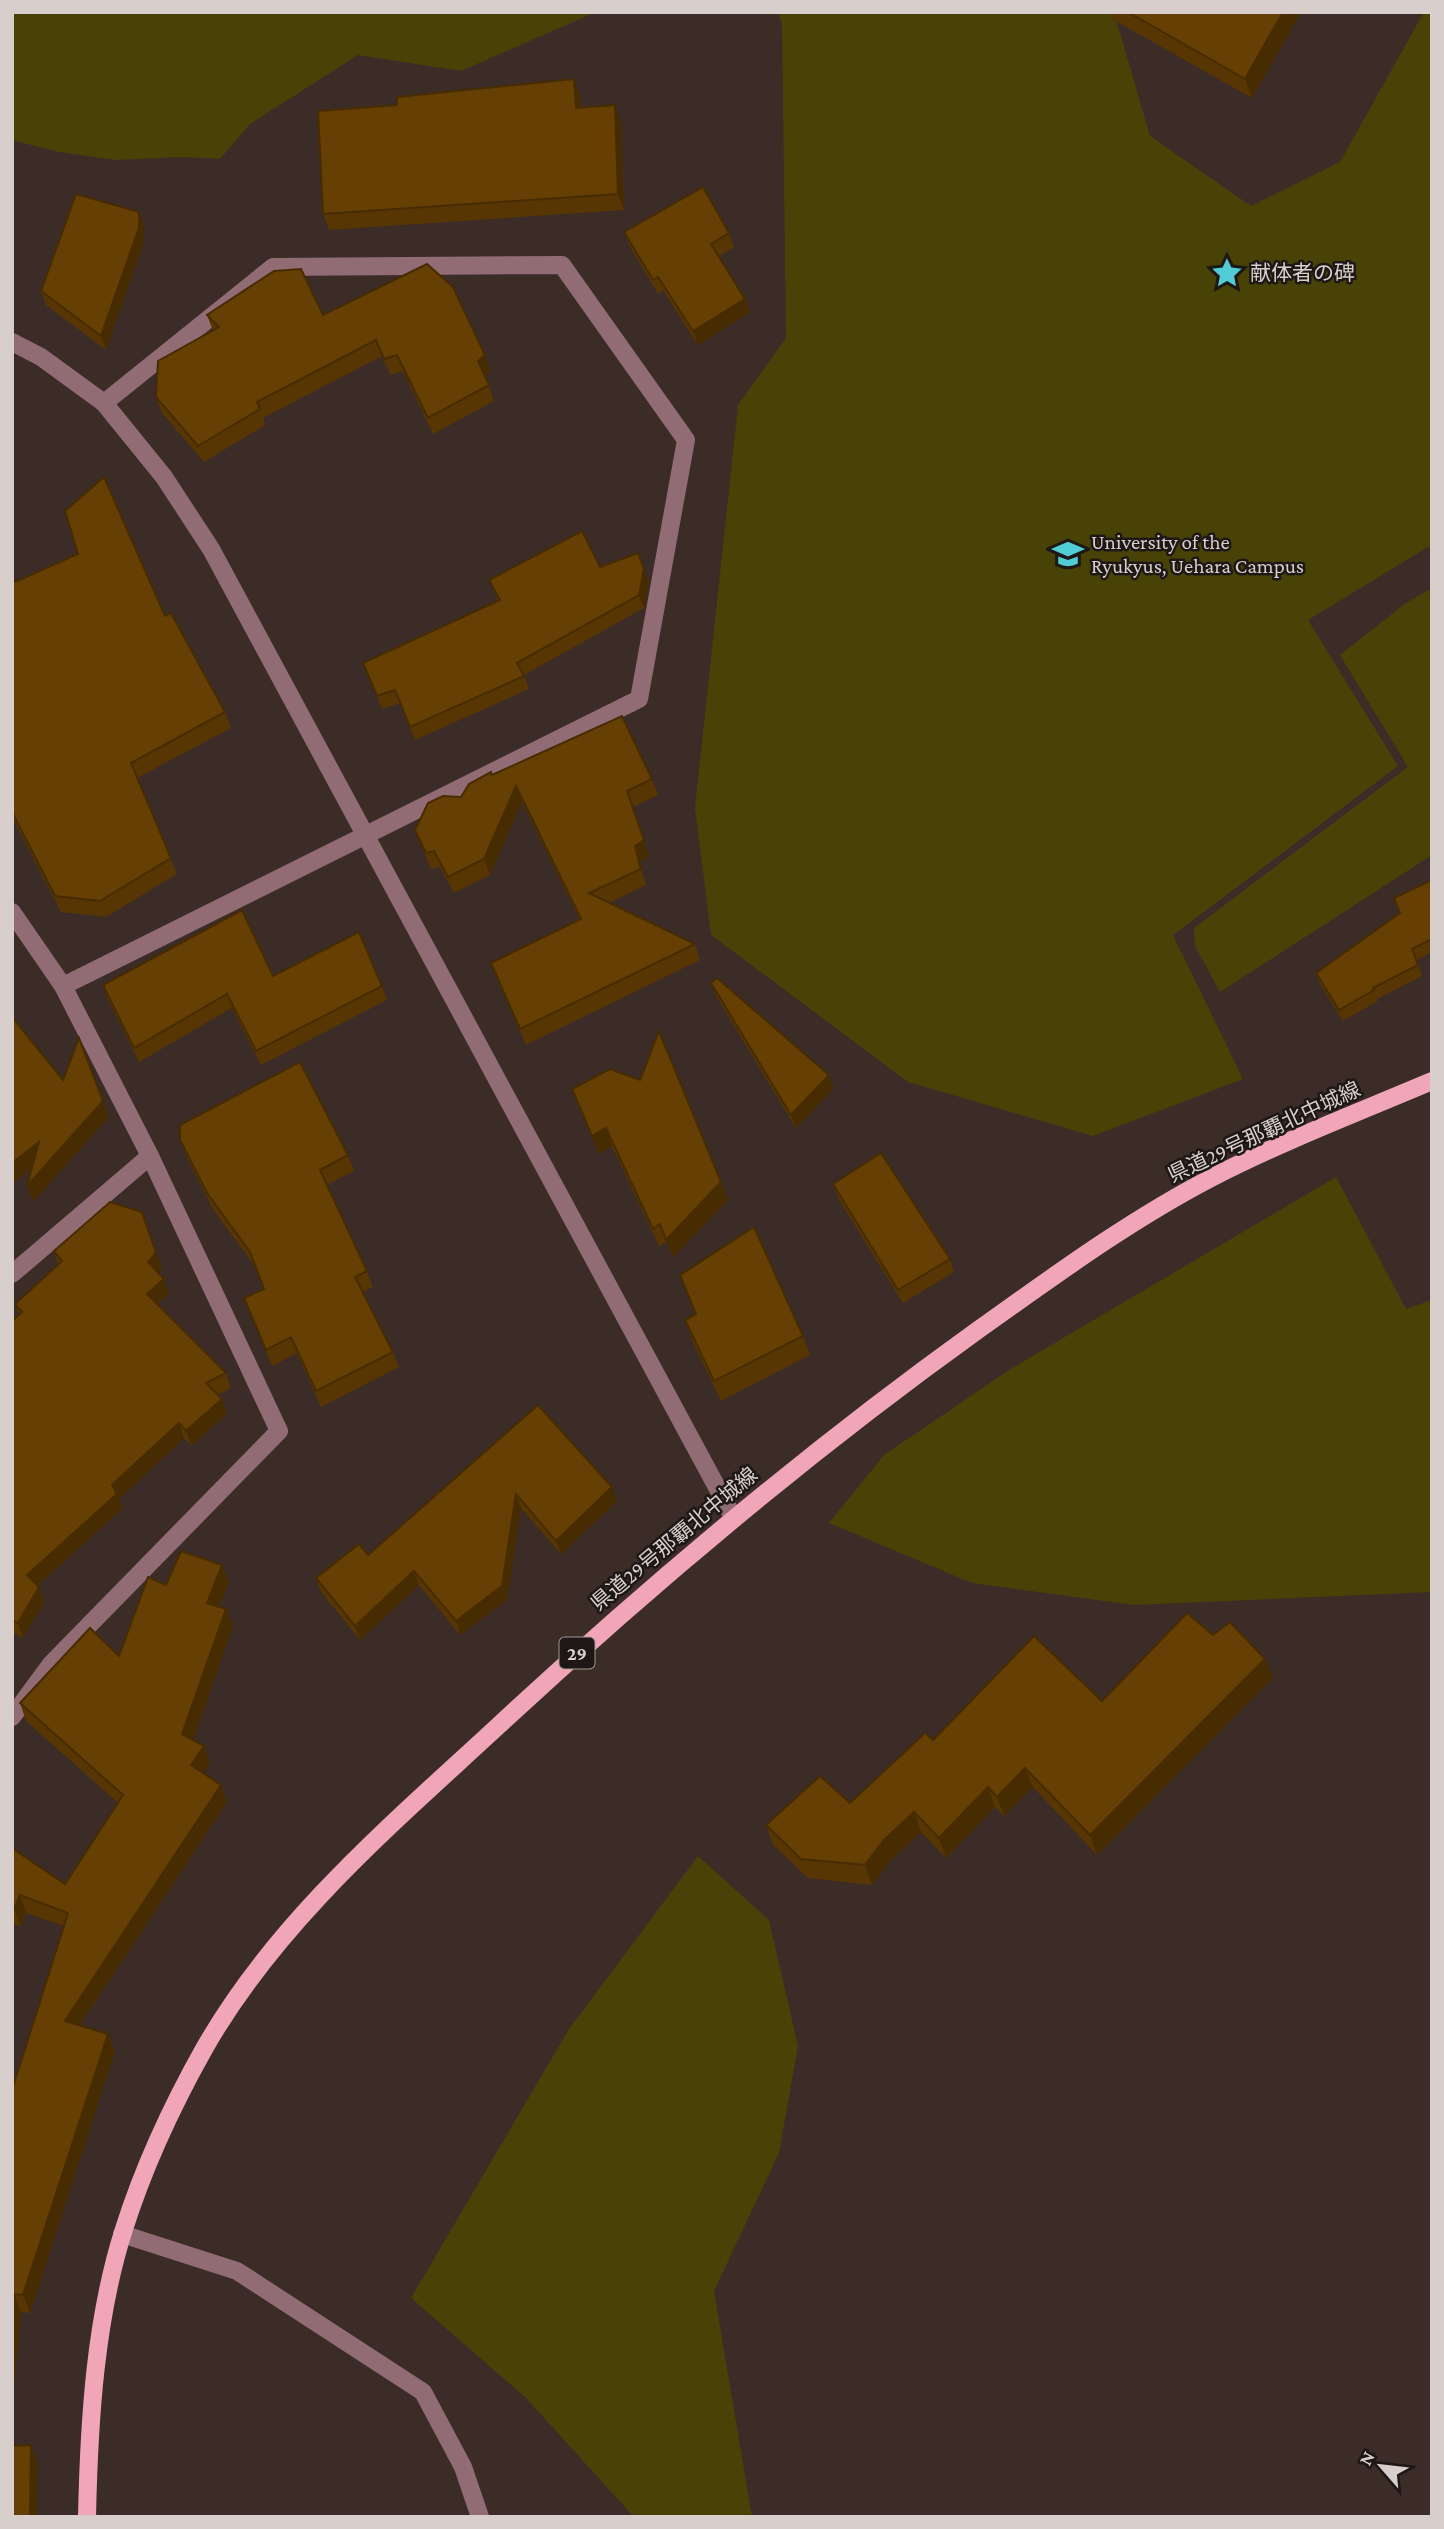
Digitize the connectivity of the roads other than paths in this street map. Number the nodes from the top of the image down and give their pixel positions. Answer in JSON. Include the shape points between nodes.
{"nodes":[{"id":1,"x":12,"y":342,"type":"edge"},
{"id":2,"x":104,"y":403,"type":"junction"},
{"id":3,"x":365,"y":835,"type":"junction"},
{"id":4,"x":12,"y":912,"type":"edge"},
{"id":5,"x":62,"y":986,"type":"junction"},
{"id":6,"x":1432,"y":1081,"type":"edge"},
{"id":7,"x":150,"y":1156,"type":"junction"},
{"id":8,"x":12,"y":1274,"type":"edge"},
{"id":9,"x":733,"y":1517,"type":"junction"},
{"id":10,"x":12,"y":1717,"type":"edge"},
{"id":11,"x":122,"y":2234,"type":"junction"},
{"id":12,"x":87,"y":2517,"type":"edge"},
{"id":13,"x":480,"y":2517,"type":"edge"}],
"edges":[{"from":1,"to":2,"type":"street","via":[[41,357]]},
{"from":2,"to":3,"type":"street","via":[[164,477],[211,549]]},
{"from":2,"to":3,"type":"street","via":[[274,267],[562,265],[686,440],[639,699]]},
{"from":3,"to":5,"type":"street"},
{"from":3,"to":9,"type":"street"},
{"from":4,"to":5,"type":"street"},
{"from":5,"to":7,"type":"street"},
{"from":6,"to":9,"type":"main road","name":"県道29号那覇北中城線","number":"29","via":[[1213,1177],[1122,1230],[899,1388]]},
{"from":7,"to":8,"type":"street"},
{"from":7,"to":10,"type":"street","via":[[279,1432],[51,1664]]},
{"from":9,"to":11,"type":"main road","name":"県道29号那覇北中城線","number":"29","via":[[615,1617],[301,1915],[240,1990],[205,2047],[149,2161]]},
{"from":11,"to":12,"type":"main road","name":"県道29号那覇北中城線","number":"29","via":[[99,2344]]},
{"from":11,"to":13,"type":"street","via":[[237,2271],[423,2392],[463,2467]]}]}
